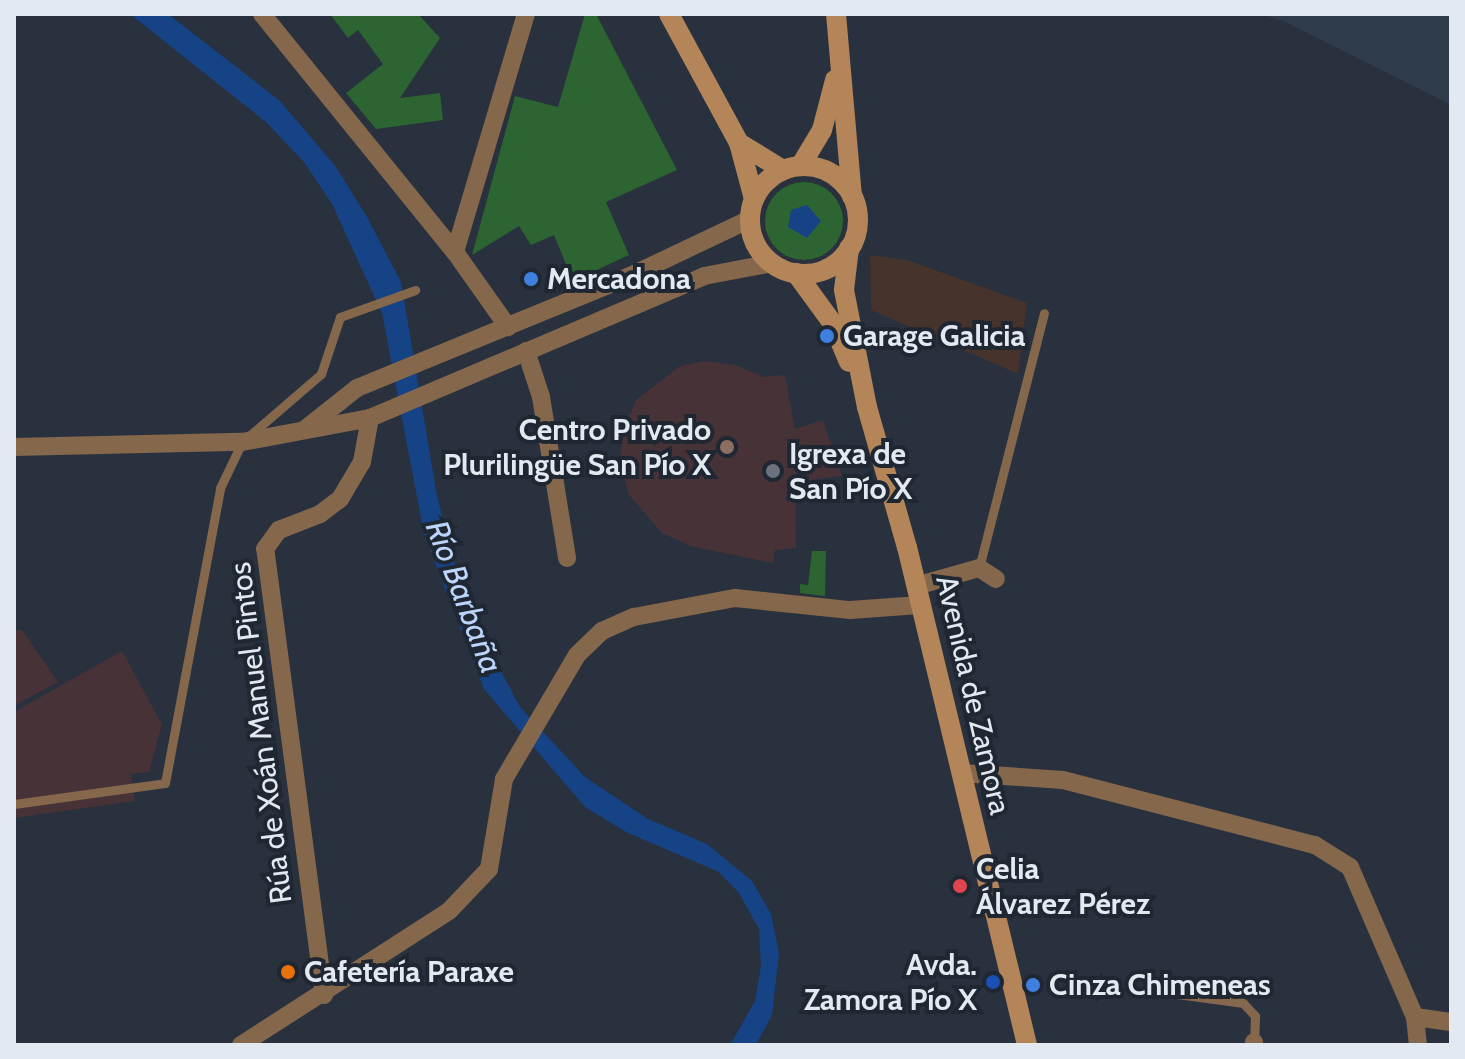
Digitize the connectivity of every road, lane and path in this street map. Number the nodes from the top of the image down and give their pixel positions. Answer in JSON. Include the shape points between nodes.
{"nodes":[{"id":1,"x":262,"y":14,"type":"edge"},
{"id":2,"x":526,"y":14,"type":"edge"},
{"id":3,"x":669,"y":14,"type":"edge"},
{"id":4,"x":836,"y":14,"type":"edge"},
{"id":5,"x":838,"y":68,"type":"junction"},
{"id":6,"x":739,"y":143,"type":"junction"},
{"id":7,"x":792,"y":168,"type":"junction"},
{"id":8,"x":852,"y":196,"type":"junction"},
{"id":9,"x":752,"y":209,"type":"junction"},
{"id":10,"x":849,"y":248,"type":"junction"},
{"id":11,"x":455,"y":252,"type":"junction"},
{"id":12,"x":773,"y":263,"type":"junction"},
{"id":13,"x":796,"y":273,"type":"junction"},
{"id":14,"x":415,"y":290,"type":"dead end"},
{"id":15,"x":1044,"y":313,"type":"dead end"},
{"id":16,"x":508,"y":327,"type":"junction"},
{"id":17,"x":526,"y":351,"type":"junction"},
{"id":18,"x":867,"y":407,"type":"junction"},
{"id":19,"x":370,"y":418,"type":"junction"},
{"id":20,"x":298,"y":434,"type":"junction"},
{"id":21,"x":242,"y":442,"type":"junction"},
{"id":22,"x":14,"y":447,"type":"edge"},
{"id":23,"x":567,"y":558,"type":"dead end"},
{"id":24,"x":979,"y":568,"type":"junction"},
{"id":25,"x":996,"y":579,"type":"dead end"},
{"id":26,"x":918,"y":595,"type":"junction"},
{"id":27,"x":961,"y":773,"type":"junction"},
{"id":28,"x":14,"y":804,"type":"edge"},
{"id":29,"x":1148,"y":990,"type":"dead end"},
{"id":30,"x":324,"y":995,"type":"junction"},
{"id":31,"x":1415,"y":1017,"type":"junction"},
{"id":32,"x":1451,"y":1022,"type":"edge"},
{"id":33,"x":1254,"y":1043,"type":"edge"},
{"id":34,"x":241,"y":1045,"type":"edge"},
{"id":35,"x":1027,"y":1045,"type":"edge"},
{"id":36,"x":1418,"y":1045,"type":"edge"}],
"edges":[{"from":1,"to":11,"type":"street"},
{"from":2,"to":11,"type":"street"},
{"from":3,"to":6,"type":"street"},
{"from":4,"to":5,"type":"street"},
{"from":5,"to":7,"type":"street","via":[[822,130]]},
{"from":5,"to":8,"type":"street"},
{"from":6,"to":7,"type":"street"},
{"from":6,"to":9,"type":"street"},
{"from":7,"to":8,"type":"street","via":[[835,175]]},
{"from":7,"to":9,"type":"street","via":[[762,185]]},
{"from":8,"to":10,"type":"street","via":[[858,223]]},
{"from":9,"to":12,"type":"street","via":[[756,243]]},
{"from":9,"to":16,"type":"street","via":[[697,247]]},
{"from":10,"to":13,"type":"street","via":[[831,267]]},
{"from":10,"to":18,"type":"street","name":"Avenida de Zamora","via":[[844,290]]},
{"from":11,"to":16,"type":"street"},
{"from":12,"to":13,"type":"street"},
{"from":12,"to":17,"type":"street","via":[[704,276]]},
{"from":13,"to":18,"type":"street","name":"Avenida de Zamora","via":[[833,324]]},
{"from":14,"to":21,"type":"lane","via":[[340,317],[321,374]]},
{"from":15,"to":24,"type":"lane"},
{"from":16,"to":20,"type":"street","via":[[357,388]]},
{"from":17,"to":19,"type":"street"},
{"from":17,"to":23,"type":"street","via":[[541,397]]},
{"from":18,"to":26,"type":"street","name":"Avenida de Zamora"},
{"from":19,"to":20,"type":"street"},
{"from":19,"to":30,"type":"street","name":"Rúa de Xoán Manuel Pintos","via":[[362,462],[340,499],[320,514],[279,530],[265,549]]},
{"from":20,"to":21,"type":"street"},
{"from":21,"to":22,"type":"street"},
{"from":21,"to":28,"type":"lane","via":[[220,488],[165,783]]},
{"from":24,"to":25,"type":"street"},
{"from":24,"to":26,"type":"street"},
{"from":26,"to":27,"type":"street","name":"Avenida de Zamora"},
{"from":26,"to":30,"type":"street","via":[[842,610],[735,598],[634,617],[590,641],[551,694],[504,779],[489,869],[449,911]]},
{"from":27,"to":31,"type":"street","via":[[1063,780],[1315,845],[1350,867]]},
{"from":27,"to":35,"type":"street","name":"Avenida de Zamora"},
{"from":29,"to":33,"type":"lane","via":[[1243,1003],[1255,1016]]},
{"from":30,"to":34,"type":"street"},
{"from":31,"to":32,"type":"street"},
{"from":31,"to":36,"type":"street"}]}
